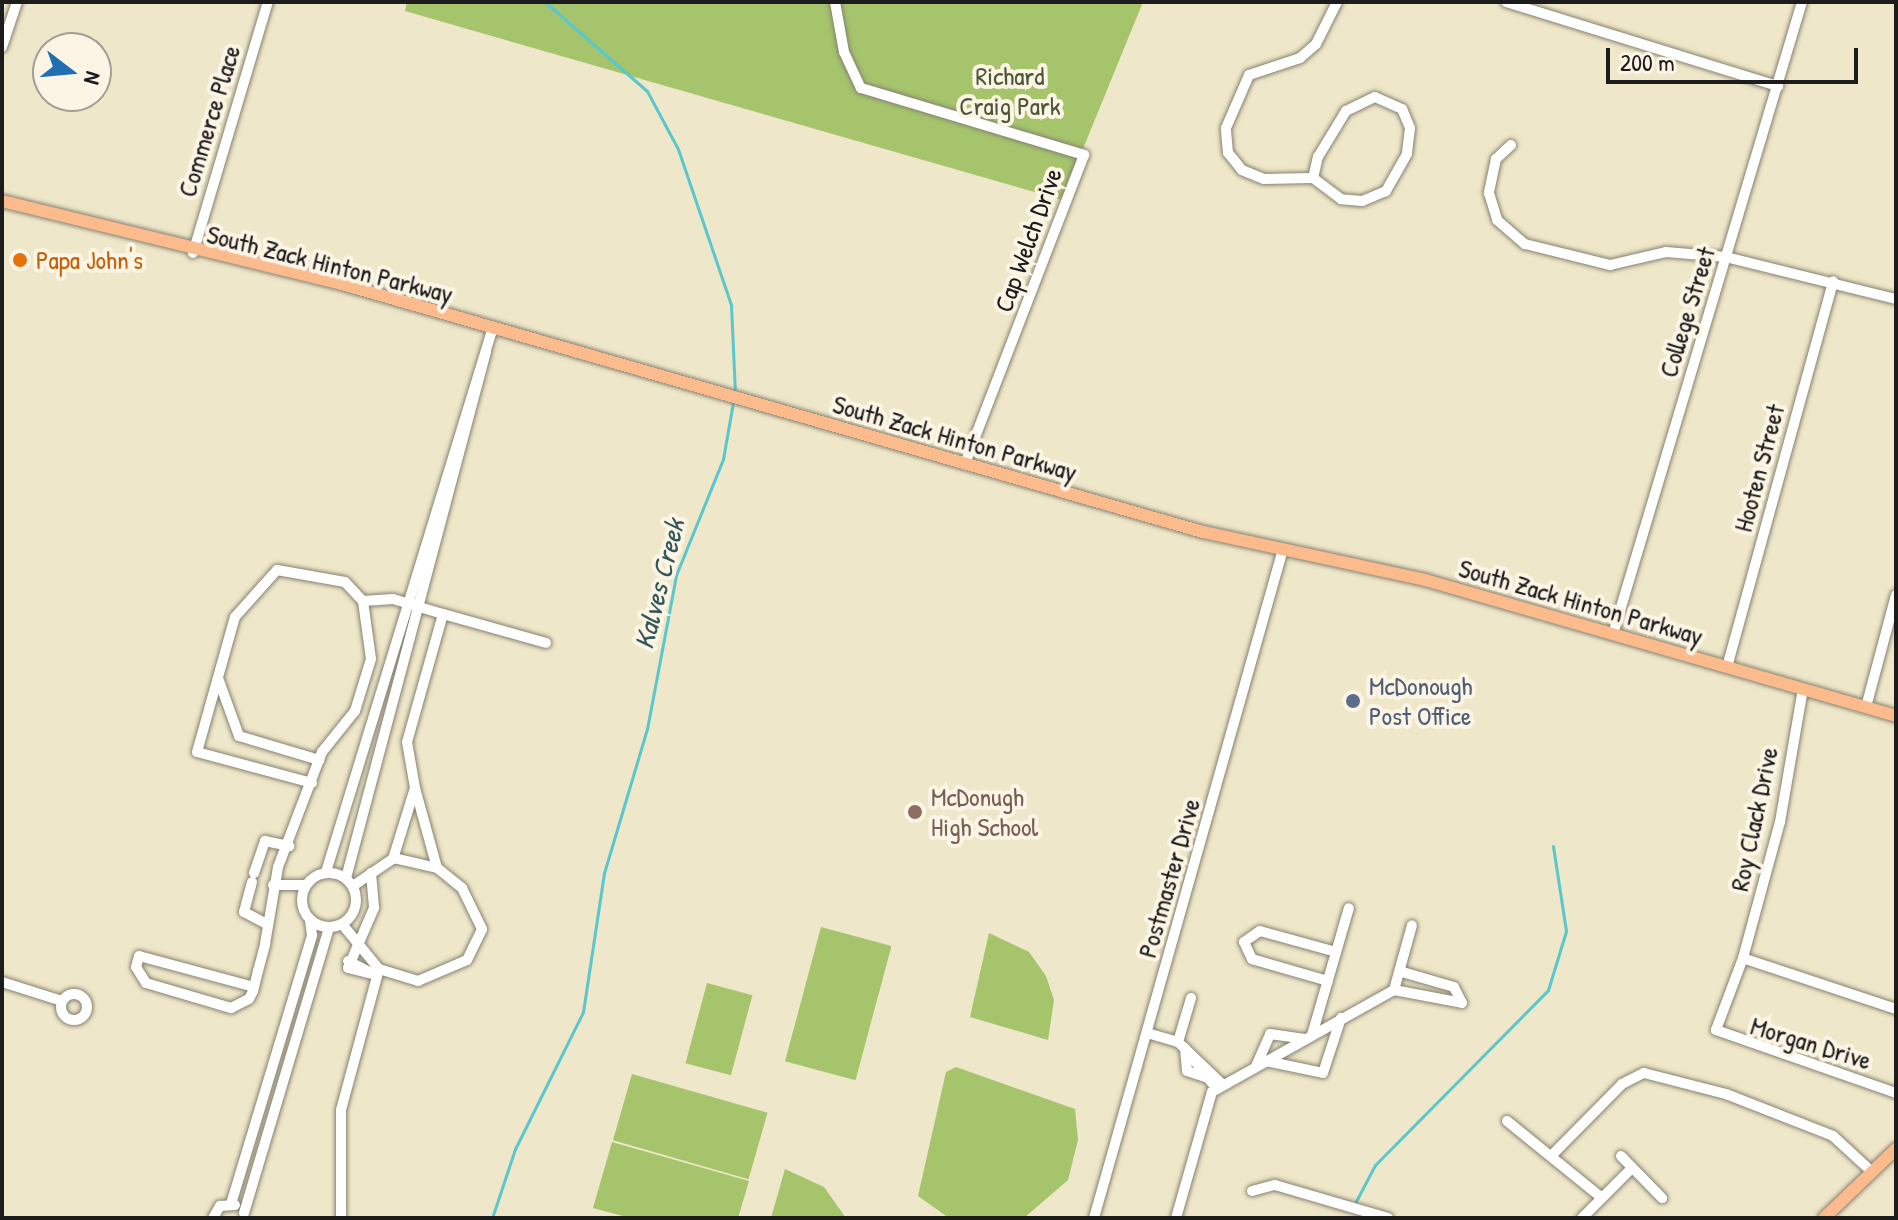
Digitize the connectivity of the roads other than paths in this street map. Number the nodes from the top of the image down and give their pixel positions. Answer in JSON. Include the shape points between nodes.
{"nodes":[{"id":1,"x":17,"y":2,"type":"edge"},
{"id":2,"x":268,"y":2,"type":"edge"},
{"id":3,"x":835,"y":2,"type":"edge"},
{"id":4,"x":1337,"y":2,"type":"edge"},
{"id":5,"x":1506,"y":2,"type":"edge"},
{"id":6,"x":1802,"y":2,"type":"edge"},
{"id":7,"x":2,"y":47,"type":"edge"},
{"id":8,"x":1778,"y":86,"type":"junction"},
{"id":9,"x":1511,"y":145,"type":"dead end"},
{"id":10,"x":1313,"y":178,"type":"junction"},
{"id":11,"x":2,"y":201,"type":"edge"},
{"id":12,"x":193,"y":253,"type":"junction"},
{"id":13,"x":1726,"y":257,"type":"junction"},
{"id":14,"x":1833,"y":281,"type":"junction"},
{"id":15,"x":1896,"y":299,"type":"edge"},
{"id":16,"x":493,"y":327,"type":"junction"},
{"id":17,"x":965,"y":463,"type":"junction"},
{"id":18,"x":1283,"y":549,"type":"junction"},
{"id":19,"x":1896,"y":595,"type":"edge"},
{"id":20,"x":363,"y":601,"type":"junction"},
{"id":21,"x":413,"y":604,"type":"junction"},
{"id":22,"x":443,"y":614,"type":"junction"},
{"id":23,"x":1613,"y":634,"type":"junction"},
{"id":24,"x":546,"y":643,"type":"dead end"},
{"id":25,"x":1727,"y":667,"type":"junction"},
{"id":26,"x":218,"y":678,"type":"junction"},
{"id":27,"x":1803,"y":689,"type":"junction"},
{"id":28,"x":1866,"y":707,"type":"junction"},
{"id":29,"x":1896,"y":716,"type":"edge"},
{"id":30,"x":319,"y":760,"type":"junction"},
{"id":31,"x":312,"y":783,"type":"junction"},
{"id":32,"x":415,"y":788,"type":"junction"},
{"id":33,"x":289,"y":846,"type":"junction"},
{"id":34,"x":393,"y":859,"type":"junction"},
{"id":35,"x":437,"y":868,"type":"junction"},
{"id":36,"x":326,"y":872,"type":"junction"},
{"id":37,"x":371,"y":873,"type":"junction"},
{"id":38,"x":349,"y":882,"type":"junction"},
{"id":39,"x":273,"y":885,"type":"junction"},
{"id":40,"x":306,"y":885,"type":"junction"},
{"id":41,"x":289,"y":888,"type":"junction"},
{"id":42,"x":302,"y":901,"type":"junction"},
{"id":43,"x":1349,"y":908,"type":"dead end"},
{"id":44,"x":310,"y":920,"type":"junction"},
{"id":45,"x":267,"y":924,"type":"junction"},
{"id":46,"x":342,"y":924,"type":"junction"},
{"id":47,"x":1412,"y":925,"type":"dead end"},
{"id":48,"x":329,"y":927,"type":"junction"},
{"id":49,"x":357,"y":939,"type":"junction"},
{"id":50,"x":368,"y":949,"type":"junction"},
{"id":51,"x":1336,"y":952,"type":"junction"},
{"id":52,"x":1743,"y":958,"type":"junction"},
{"id":53,"x":361,"y":970,"type":"junction"},
{"id":54,"x":1399,"y":971,"type":"junction"},
{"id":55,"x":377,"y":973,"type":"junction"},
{"id":56,"x":1328,"y":981,"type":"junction"},
{"id":57,"x":2,"y":982,"type":"edge"},
{"id":58,"x":254,"y":987,"type":"junction"},
{"id":59,"x":1394,"y":990,"type":"junction"},
{"id":60,"x":1191,"y":998,"type":"dead end"},
{"id":61,"x":62,"y":1001,"type":"dead end"},
{"id":62,"x":1896,"y":1009,"type":"edge"},
{"id":63,"x":1341,"y":1018,"type":"junction"},
{"id":64,"x":1147,"y":1033,"type":"junction"},
{"id":65,"x":1308,"y":1037,"type":"junction"},
{"id":66,"x":1182,"y":1045,"type":"junction"},
{"id":67,"x":1261,"y":1064,"type":"junction"},
{"id":68,"x":1219,"y":1086,"type":"junction"},
{"id":69,"x":1896,"y":1093,"type":"edge"},
{"id":70,"x":1507,"y":1121,"type":"dead end"},
{"id":71,"x":1896,"y":1149,"type":"edge"},
{"id":72,"x":1554,"y":1153,"type":"junction"},
{"id":73,"x":1621,"y":1156,"type":"dead end"},
{"id":74,"x":1632,"y":1168,"type":"junction"},
{"id":75,"x":1872,"y":1172,"type":"junction"},
{"id":76,"x":1252,"y":1191,"type":"dead end"},
{"id":77,"x":1602,"y":1198,"type":"junction"},
{"id":78,"x":1662,"y":1198,"type":"dead end"},
{"id":79,"x":231,"y":1204,"type":"junction"},
{"id":80,"x":245,"y":1216,"type":"edge"},
{"id":81,"x":213,"y":1218,"type":"edge"},
{"id":82,"x":341,"y":1218,"type":"edge"},
{"id":83,"x":1094,"y":1218,"type":"edge"},
{"id":84,"x":1176,"y":1218,"type":"edge"},
{"id":85,"x":1388,"y":1218,"type":"edge"},
{"id":86,"x":1582,"y":1218,"type":"edge"},
{"id":87,"x":1824,"y":1218,"type":"edge"}],
"edges":[{"from":1,"to":7,"type":"street"},
{"from":2,"to":12,"type":"street","name":"Commerce Place"},
{"from":3,"to":17,"type":"street","name":"Cap Welch Drive","via":[[844,52],[861,88],[1084,155]]},
{"from":4,"to":10,"type":"street","via":[[1316,44],[1300,58],[1249,75],[1226,128],[1228,153],[1242,170],[1264,179]]},
{"from":5,"to":8,"type":"street"},
{"from":6,"to":8,"type":"street","name":"College Street"},
{"from":8,"to":13,"type":"street","name":"College Street"},
{"from":9,"to":13,"type":"street","via":[[1496,159],[1489,193],[1497,220],[1525,244],[1610,265],[1666,252]]},
{"from":10,"to":10,"type":"street","via":[[1341,199],[1362,201],[1386,191],[1407,154],[1410,128],[1402,109],[1391,99],[1356,100],[1318,157]]},
{"from":11,"to":12,"type":"main road","name":"South Zack Hinton Parkway"},
{"from":12,"to":16,"type":"main road","name":"South Zack Hinton Parkway","via":[[342,284]]},
{"from":13,"to":14,"type":"street"},
{"from":13,"to":23,"type":"street","name":"College Street"},
{"from":14,"to":15,"type":"street"},
{"from":14,"to":25,"type":"street","name":"Hooten Street"},
{"from":16,"to":17,"type":"main road","name":"South Zack Hinton Parkway"},
{"from":16,"to":21,"type":"street"},
{"from":17,"to":18,"type":"main road","name":"South Zack Hinton Parkway"},
{"from":18,"to":23,"type":"main road","name":"South Zack Hinton Parkway"},
{"from":18,"to":64,"type":"street","name":"Postmaster Drive"},
{"from":19,"to":28,"type":"street"},
{"from":20,"to":21,"type":"street"},
{"from":20,"to":26,"type":"street","via":[[345,582],[277,570],[239,608]]},
{"from":20,"to":30,"type":"street","via":[[371,659],[355,711]]},
{"from":21,"to":22,"type":"street"},
{"from":21,"to":36,"type":"street"},
{"from":21,"to":38,"type":"street"},
{"from":22,"to":24,"type":"street"},
{"from":22,"to":32,"type":"street","via":[[407,742]]},
{"from":23,"to":25,"type":"main road","name":"South Zack Hinton Parkway"},
{"from":25,"to":27,"type":"main road","name":"South Zack Hinton Parkway"},
{"from":26,"to":30,"type":"street","via":[[239,736]]},
{"from":26,"to":31,"type":"street","via":[[197,752]]},
{"from":27,"to":28,"type":"main road","name":"South Zack Hinton Parkway"},
{"from":27,"to":52,"type":"street","name":"Roy Clack Drive","via":[[1780,822]]},
{"from":28,"to":29,"type":"main road","name":"South Zack Hinton Parkway"},
{"from":30,"to":31,"type":"street"},
{"from":31,"to":33,"type":"street"},
{"from":32,"to":34,"type":"street"},
{"from":32,"to":35,"type":"street"},
{"from":33,"to":39,"type":"street"},
{"from":33,"to":45,"type":"street","via":[[265,841],[253,877],[244,912]]},
{"from":34,"to":35,"type":"street"},
{"from":34,"to":37,"type":"street"},
{"from":35,"to":55,"type":"street","via":[[452,876],[481,919],[477,946],[467,960],[418,981]]},
{"from":36,"to":38,"type":"street"},
{"from":36,"to":40,"type":"street"},
{"from":37,"to":38,"type":"street"},
{"from":37,"to":49,"type":"street","via":[[374,908]]},
{"from":38,"to":46,"type":"street","via":[[355,909]]},
{"from":39,"to":41,"type":"street"},
{"from":39,"to":45,"type":"street"},
{"from":40,"to":41,"type":"street"},
{"from":40,"to":42,"type":"street"},
{"from":41,"to":42,"type":"street"},
{"from":42,"to":44,"type":"street"},
{"from":43,"to":51,"type":"street"},
{"from":44,"to":48,"type":"street"},
{"from":44,"to":79,"type":"street","via":[[312,935]]},
{"from":45,"to":58,"type":"street"},
{"from":46,"to":48,"type":"street"},
{"from":46,"to":49,"type":"street"},
{"from":47,"to":54,"type":"street"},
{"from":48,"to":80,"type":"street"},
{"from":49,"to":50,"type":"street"},
{"from":49,"to":53,"type":"street","via":[[348,961]]},
{"from":50,"to":53,"type":"street"},
{"from":50,"to":55,"type":"street"},
{"from":51,"to":56,"type":"street"},
{"from":51,"to":56,"type":"street","via":[[1260,931],[1244,942],[1254,960]]},
{"from":52,"to":62,"type":"street"},
{"from":52,"to":69,"type":"street","name":"Morgan Drive","via":[[1716,1014],[1716,1030],[1726,1039]]},
{"from":53,"to":55,"type":"street"},
{"from":54,"to":59,"type":"street"},
{"from":54,"to":59,"type":"street","via":[[1455,988],[1462,1003]]},
{"from":55,"to":82,"type":"street","via":[[341,1110]]},
{"from":56,"to":65,"type":"street"},
{"from":57,"to":61,"type":"street"},
{"from":58,"to":58,"type":"street","via":[[246,1005],[231,1008],[146,983],[136,967],[139,956]]},
{"from":59,"to":63,"type":"street"},
{"from":60,"to":66,"type":"street"},
{"from":63,"to":65,"type":"street"},
{"from":63,"to":67,"type":"street","via":[[1321,1074]]},
{"from":64,"to":66,"type":"street"},
{"from":64,"to":83,"type":"street","name":"Postmaster Drive"},
{"from":65,"to":67,"type":"street"},
{"from":65,"to":67,"type":"street","via":[[1269,1034]]},
{"from":66,"to":68,"type":"street"},
{"from":66,"to":68,"type":"street"},
{"from":67,"to":68,"type":"street"},
{"from":68,"to":84,"type":"street"},
{"from":70,"to":72,"type":"street"},
{"from":71,"to":75,"type":"main road"},
{"from":72,"to":75,"type":"street","via":[[1622,1084],[1644,1073],[1726,1094],[1833,1136]]},
{"from":72,"to":77,"type":"street"},
{"from":73,"to":74,"type":"street"},
{"from":74,"to":77,"type":"street"},
{"from":74,"to":78,"type":"street"},
{"from":75,"to":87,"type":"main road"},
{"from":76,"to":85,"type":"street","via":[[1275,1185]]},
{"from":77,"to":86,"type":"street"},
{"from":79,"to":80,"type":"street"},
{"from":79,"to":81,"type":"street"}]}
